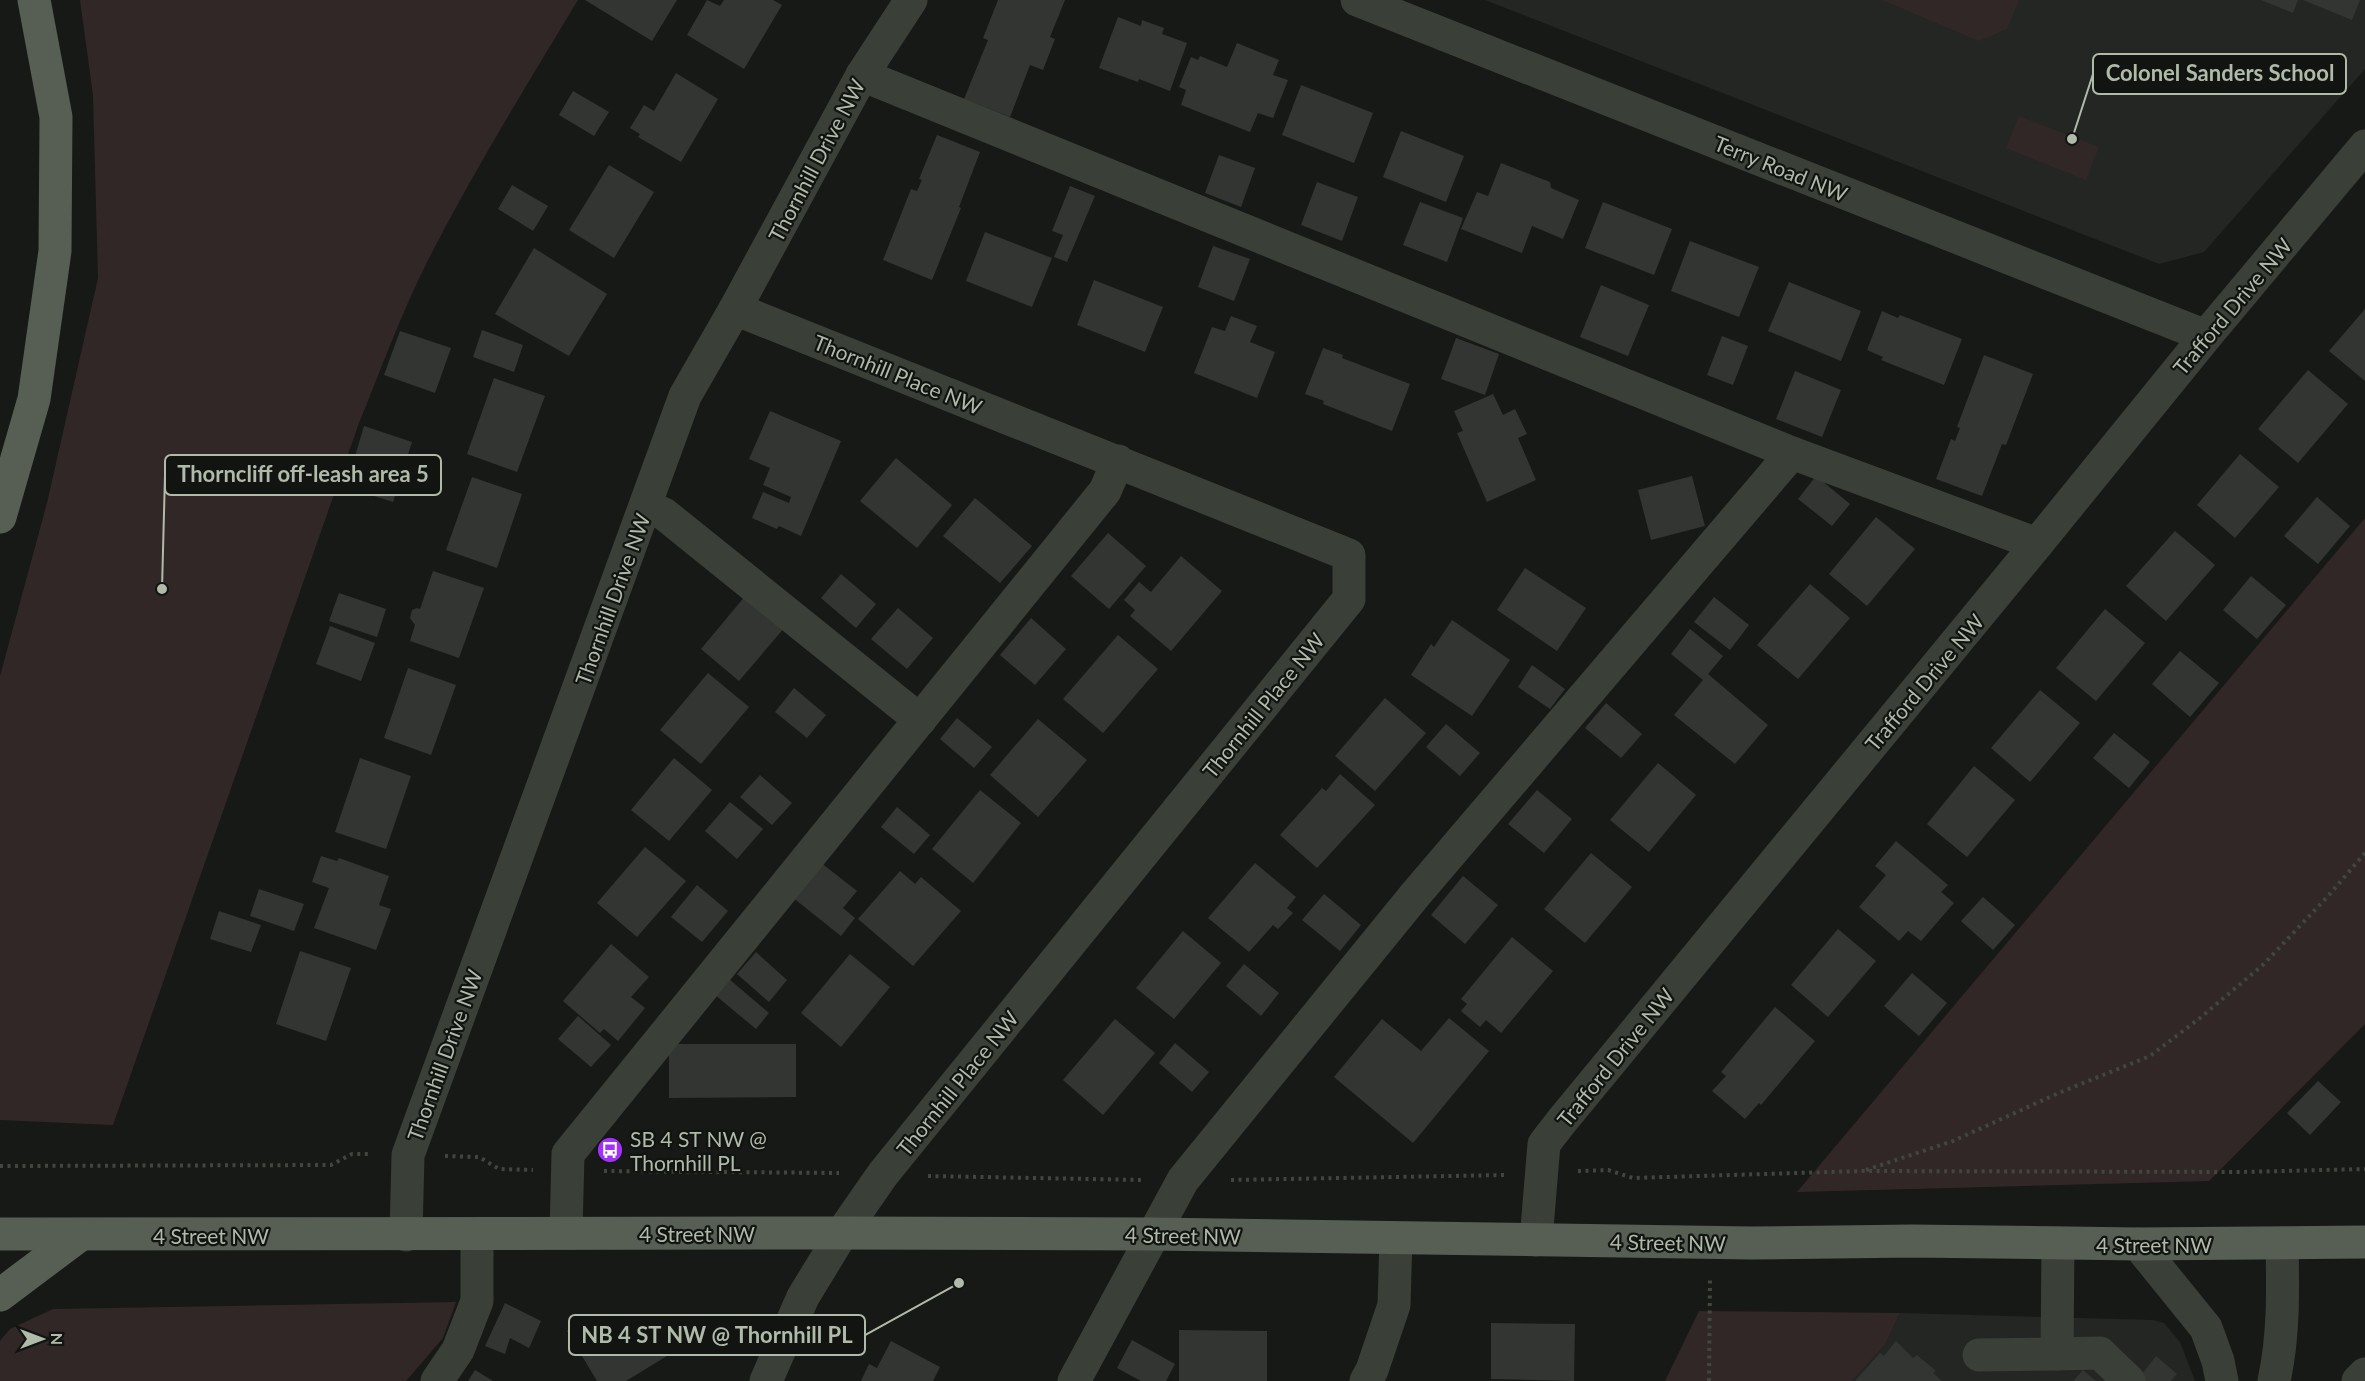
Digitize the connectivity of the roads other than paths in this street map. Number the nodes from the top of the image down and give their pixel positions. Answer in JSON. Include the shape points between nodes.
{"nodes":[{"id":1,"x":34,"y":0,"type":"edge"},
{"id":2,"x":911,"y":0,"type":"edge"},
{"id":3,"x":1357,"y":0,"type":"edge"},
{"id":4,"x":862,"y":75,"type":"junction"},
{"id":5,"x":2365,"y":146,"type":"edge"},
{"id":6,"x":735,"y":309,"type":"junction"},
{"id":7,"x":2206,"y":336,"type":"junction"},
{"id":8,"x":1792,"y":453,"type":"junction"},
{"id":9,"x":1118,"y":461,"type":"junction"},
{"id":10,"x":646,"y":506,"type":"junction"},
{"id":11,"x":0,"y":517,"type":"edge"},
{"id":12,"x":2037,"y":544,"type":"junction"},
{"id":13,"x":920,"y":720,"type":"junction"},
{"id":14,"x":566,"y":1233,"type":"junction"},
{"id":15,"x":842,"y":1233,"type":"junction"},
{"id":16,"x":0,"y":1234,"type":"edge"},
{"id":17,"x":477,"y":1234,"type":"junction"},
{"id":18,"x":1154,"y":1234,"type":"junction"},
{"id":19,"x":81,"y":1235,"type":"junction"},
{"id":20,"x":406,"y":1235,"type":"junction"},
{"id":21,"x":1396,"y":1238,"type":"junction"},
{"id":22,"x":1536,"y":1240,"type":"junction"},
{"id":23,"x":2365,"y":1242,"type":"edge"},
{"id":24,"x":2282,"y":1243,"type":"junction"},
{"id":25,"x":2058,"y":1244,"type":"junction"},
{"id":26,"x":2138,"y":1244,"type":"junction"},
{"id":27,"x":0,"y":1295,"type":"edge"},
{"id":28,"x":2057,"y":1354,"type":"junction"},
{"id":29,"x":1979,"y":1355,"type":"dead end"},
{"id":30,"x":2365,"y":1374,"type":"edge"},
{"id":31,"x":437,"y":1381,"type":"edge"},
{"id":32,"x":766,"y":1381,"type":"edge"},
{"id":33,"x":1074,"y":1381,"type":"edge"},
{"id":34,"x":1366,"y":1381,"type":"edge"},
{"id":35,"x":2129,"y":1381,"type":"edge"},
{"id":36,"x":2222,"y":1381,"type":"edge"},
{"id":37,"x":2274,"y":1381,"type":"edge"},
{"id":38,"x":2358,"y":1381,"type":"edge"}],
"edges":[{"from":1,"to":11,"type":"main road","via":[[56,117],[54,251],[34,399]]},
{"from":2,"to":4,"type":"street","name":"Thornhill Drive NW"},
{"from":3,"to":7,"type":"street","name":"Terry Road NW"},
{"from":4,"to":6,"type":"street","name":"Thornhill Drive NW"},
{"from":4,"to":8,"type":"street"},
{"from":5,"to":7,"type":"street","name":"Trafford Drive NW"},
{"from":6,"to":9,"type":"street","name":"Thornhill Place NW"},
{"from":6,"to":10,"type":"street","name":"Thornhill Drive NW","via":[[685,396]]},
{"from":7,"to":12,"type":"street","name":"Trafford Drive NW"},
{"from":8,"to":12,"type":"street"},
{"from":8,"to":18,"type":"street","via":[[1408,904],[1183,1180]]},
{"from":9,"to":13,"type":"street","via":[[1105,491]]},
{"from":9,"to":15,"type":"street","name":"Thornhill Place NW","via":[[1348,555],[1349,599],[882,1174]]},
{"from":10,"to":13,"type":"street","via":[[664,514]]},
{"from":10,"to":20,"type":"street","name":"Thornhill Drive NW","via":[[408,1155]]},
{"from":12,"to":22,"type":"street","name":"Trafford Drive NW","via":[[1544,1144]]},
{"from":13,"to":14,"type":"street","via":[[568,1154]]},
{"from":14,"to":15,"type":"main road","name":"4 Street NW"},
{"from":14,"to":17,"type":"main road","name":"4 Street NW"},
{"from":15,"to":18,"type":"main road","name":"4 Street NW"},
{"from":15,"to":32,"type":"street","name":"Thornhill Place NW","via":[[803,1297]]},
{"from":16,"to":19,"type":"main road","name":"4 Street NW"},
{"from":17,"to":20,"type":"main road","name":"4 Street NW"},
{"from":17,"to":31,"type":"street","via":[[477,1301],[458,1350]]},
{"from":18,"to":21,"type":"main road","name":"4 Street NW"},
{"from":18,"to":33,"type":"street"},
{"from":19,"to":20,"type":"main road","name":"4 Street NW"},
{"from":19,"to":27,"type":"main road"},
{"from":21,"to":22,"type":"main road","name":"4 Street NW"},
{"from":21,"to":34,"type":"street","via":[[1394,1305]]},
{"from":22,"to":25,"type":"main road","name":"4 Street NW"},
{"from":23,"to":24,"type":"main road","name":"4 Street NW"},
{"from":24,"to":26,"type":"main road","name":"4 Street NW"},
{"from":24,"to":37,"type":"street","via":[[2283,1306]]},
{"from":25,"to":26,"type":"main road","name":"4 Street NW"},
{"from":25,"to":28,"type":"street"},
{"from":26,"to":36,"type":"street","via":[[2206,1328]]},
{"from":28,"to":29,"type":"street"},
{"from":28,"to":35,"type":"street","via":[[2100,1353]]},
{"from":30,"to":38,"type":"street"}]}
